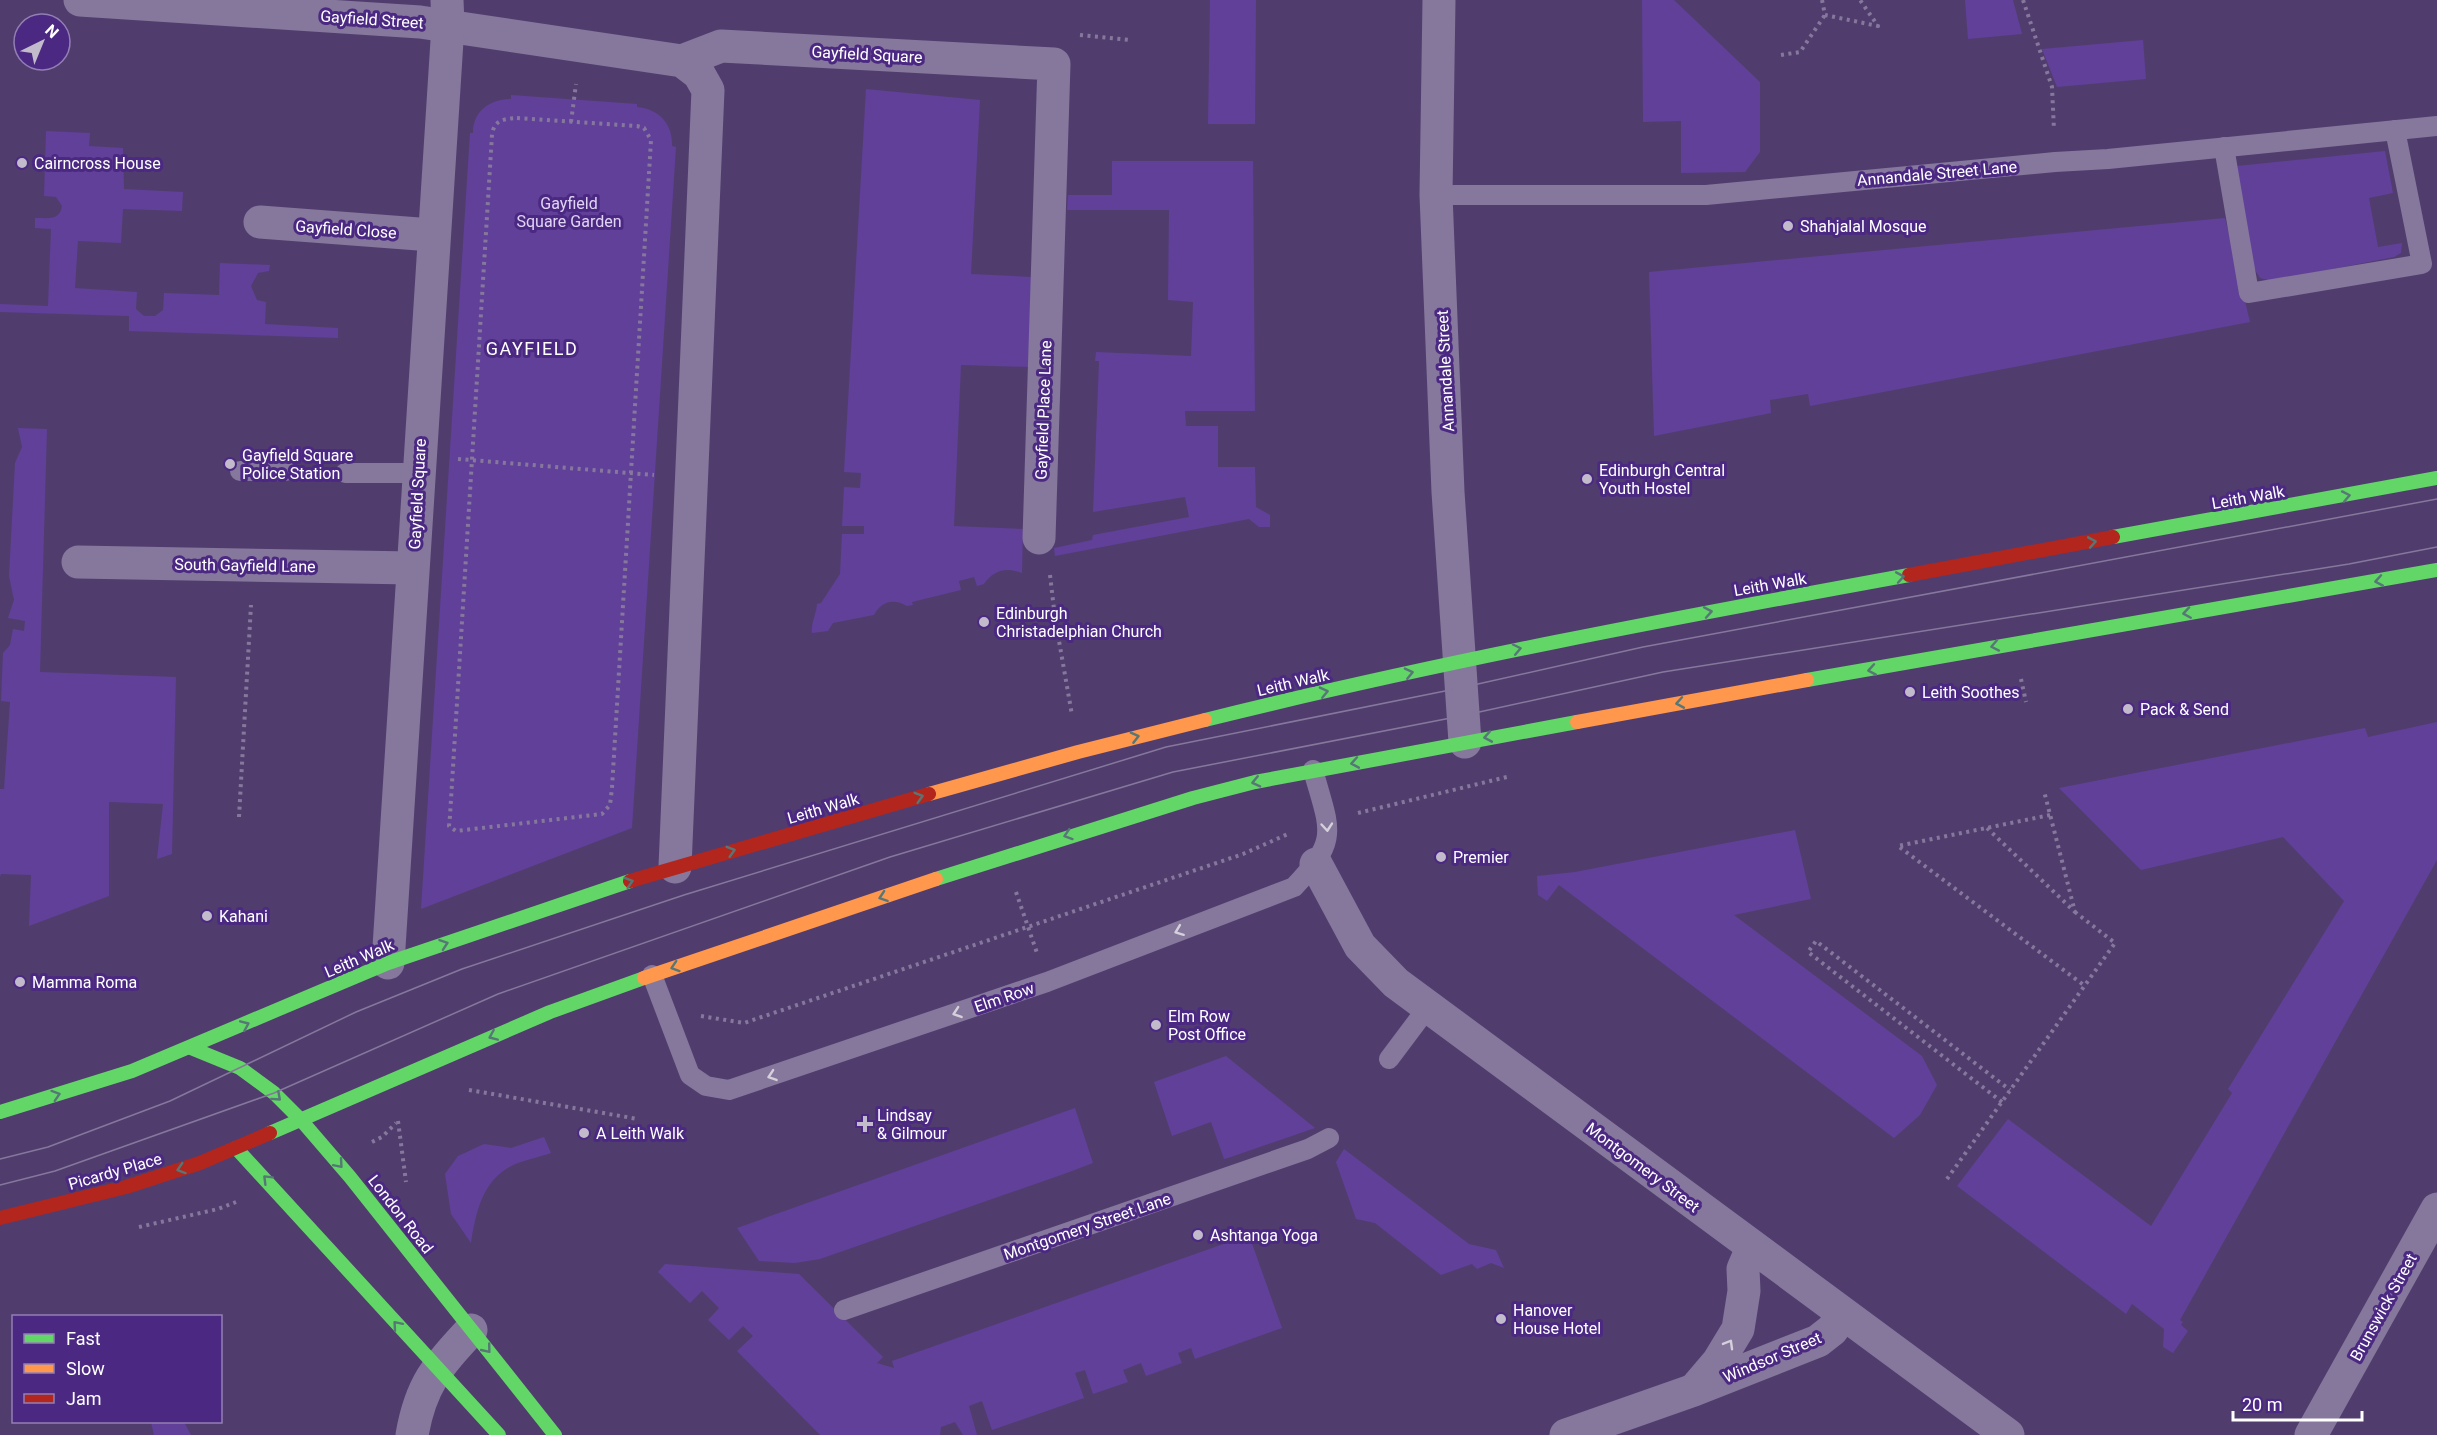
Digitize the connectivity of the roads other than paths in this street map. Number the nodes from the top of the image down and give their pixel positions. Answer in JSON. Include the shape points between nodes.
{"nodes":[{"id":1,"x":91,"y":0,"type":"edge"},
{"id":2,"x":1439,"y":0,"type":"edge"},
{"id":3,"x":447,"y":12,"type":"edge"},
{"id":4,"x":682,"y":62,"type":"junction"},
{"id":5,"x":1054,"y":64,"type":"joint"},
{"id":6,"x":2437,"y":126,"type":"edge"},
{"id":7,"x":2395,"y":130,"type":"junction"},
{"id":8,"x":2224,"y":147,"type":"junction"},
{"id":9,"x":1436,"y":195,"type":"junction"},
{"id":10,"x":260,"y":222,"type":"dead end"},
{"id":11,"x":432,"y":236,"type":"junction"},
{"id":12,"x":418,"y":463,"type":"junction"},
{"id":13,"x":240,"y":471,"type":"dead end"},
{"id":14,"x":286,"y":471,"type":"dead end"},
{"id":15,"x":345,"y":473,"type":"dead end"},
{"id":16,"x":2437,"y":478,"type":"edge"},
{"id":17,"x":1038,"y":538,"type":"road end"},
{"id":18,"x":78,"y":562,"type":"dead end"},
{"id":19,"x":412,"y":568,"type":"junction"},
{"id":20,"x":2437,"y":570,"type":"edge"},
{"id":21,"x":1460,"y":662,"type":"junction"},
{"id":22,"x":1465,"y":742,"type":"junction"},
{"id":23,"x":1313,"y":770,"type":"junction"},
{"id":24,"x":1316,"y":864,"type":"junction"},
{"id":25,"x":675,"y":867,"type":"junction"},
{"id":26,"x":388,"y":963,"type":"junction"},
{"id":27,"x":652,"y":975,"type":"junction"},
{"id":28,"x":1428,"y":1007,"type":"junction"},
{"id":29,"x":191,"y":1048,"type":"junction"},
{"id":30,"x":1389,"y":1059,"type":"dead end"},
{"id":31,"x":0,"y":1112,"type":"edge"},
{"id":32,"x":301,"y":1120,"type":"junction"},
{"id":33,"x":1329,"y":1138,"type":"dead end"},
{"id":34,"x":236,"y":1148,"type":"junction"},
{"id":35,"x":2437,"y":1209,"type":"edge"},
{"id":36,"x":0,"y":1218,"type":"edge"},
{"id":37,"x":1752,"y":1248,"type":"junction"},
{"id":38,"x":844,"y":1310,"type":"dead end"},
{"id":39,"x":1843,"y":1315,"type":"junction"},
{"id":40,"x":471,"y":1330,"type":"junction"},
{"id":41,"x":435,"y":1369,"type":"junction"},
{"id":42,"x":1694,"y":1390,"type":"junction"},
{"id":43,"x":2002,"y":1434,"type":"edge"},
{"id":44,"x":412,"y":1435,"type":"edge"},
{"id":45,"x":499,"y":1435,"type":"edge"},
{"id":46,"x":555,"y":1435,"type":"edge"},
{"id":47,"x":1566,"y":1435,"type":"edge"},
{"id":48,"x":2311,"y":1435,"type":"edge"}],
"edges":[{"from":1,"to":3,"type":"street","name":"Gayfield Street"},
{"from":2,"to":9,"type":"street","name":"Annandale Street"},
{"from":3,"to":4,"type":"street"},
{"from":3,"to":11,"type":"street","name":"Gayfield Square"},
{"from":4,"to":5,"type":"street","name":"Gayfield Square","via":[[721,46]]},
{"from":4,"to":25,"type":"street","via":[[699,74],[708,90]]},
{"from":5,"to":17,"type":"street","name":"Gayfield Place Lane"},
{"from":6,"to":7,"type":"lane","name":"Annandale Street Lane"},
{"from":7,"to":8,"type":"lane","name":"Annandale Street Lane"},
{"from":7,"to":8,"type":"lane","via":[[2422,264],[2249,293]]},
{"from":8,"to":9,"type":"lane","name":"Annandale Street Lane","via":[[1706,195]]},
{"from":9,"to":21,"type":"street","name":"Annandale Street","via":[[1448,492]]},
{"from":10,"to":11,"type":"street","name":"Gayfield Close"},
{"from":11,"to":12,"type":"street","name":"Gayfield Square"},
{"from":12,"to":15,"type":"lane"},
{"from":12,"to":19,"type":"street","name":"Gayfield Square"},
{"from":13,"to":14,"type":"lane"},
{"from":21,"to":16,"type":"main road","name":"Leith Walk","one_way":true,"via":[[1597,632]]},
{"from":18,"to":19,"type":"street","name":"South Gayfield Lane"},
{"from":19,"to":26,"type":"street","name":"Gayfield Square"},
{"from":20,"to":22,"type":"main road","one_way":true},
{"from":21,"to":22,"type":"street","name":"Annandale Street"},
{"from":25,"to":21,"type":"main road","name":"Leith Walk","one_way":true,"via":[[1078,752],[1294,698]]},
{"from":22,"to":23,"type":"main road","one_way":true},
{"from":23,"to":24,"type":"lane","name":"Elm Row","one_way":true,"via":[[1320,822],[1328,843]]},
{"from":23,"to":27,"type":"main road","one_way":true,"via":[[1163,806]]},
{"from":24,"to":27,"type":"lane","name":"Elm Row","one_way":true,"via":[[1294,887],[1047,982],[729,1090],[706,1086],[690,1075]]},
{"from":24,"to":28,"type":"street","name":"Montgomery Street","via":[[1360,946],[1396,983]]},
{"from":26,"to":25,"type":"main road","name":"Leith Walk","one_way":true},
{"from":29,"to":26,"type":"main road","name":"Leith Walk","one_way":true},
{"from":27,"to":32,"type":"main road","one_way":true,"via":[[550,1012]]},
{"from":28,"to":30,"type":"lane"},
{"from":28,"to":37,"type":"street","name":"Montgomery Street"},
{"from":31,"to":29,"type":"main road","one_way":true,"via":[[132,1071]]},
{"from":29,"to":32,"type":"main road","name":"London Road","one_way":true,"via":[[240,1068]]},
{"from":32,"to":34,"type":"main road"},
{"from":32,"to":40,"type":"main road","name":"London Road","one_way":true},
{"from":33,"to":38,"type":"lane","name":"Montgomery Street Lane","via":[[1308,1149]]},
{"from":34,"to":36,"type":"main road","name":"Picardy Place","one_way":true,"via":[[126,1186]]},
{"from":41,"to":34,"type":"main road","one_way":true,"via":[[332,1250]]},
{"from":35,"to":48,"type":"street","name":"Brunswick Street"},
{"from":37,"to":39,"type":"street","name":"Montgomery Street"},
{"from":42,"to":37,"type":"street","name":"Windsor Street","one_way":true,"via":[[1718,1362],[1738,1329],[1743,1269]]},
{"from":39,"to":42,"type":"street","name":"Windsor Street","via":[[1818,1341]]},
{"from":39,"to":43,"type":"street","name":"Montgomery Street"},
{"from":40,"to":41,"type":"street"},
{"from":40,"to":46,"type":"main road","name":"London Road","one_way":true},
{"from":41,"to":44,"type":"street","via":[[419,1402]]},
{"from":41,"to":45,"type":"main road"},
{"from":42,"to":47,"type":"street","name":"Windsor Street"}]}
